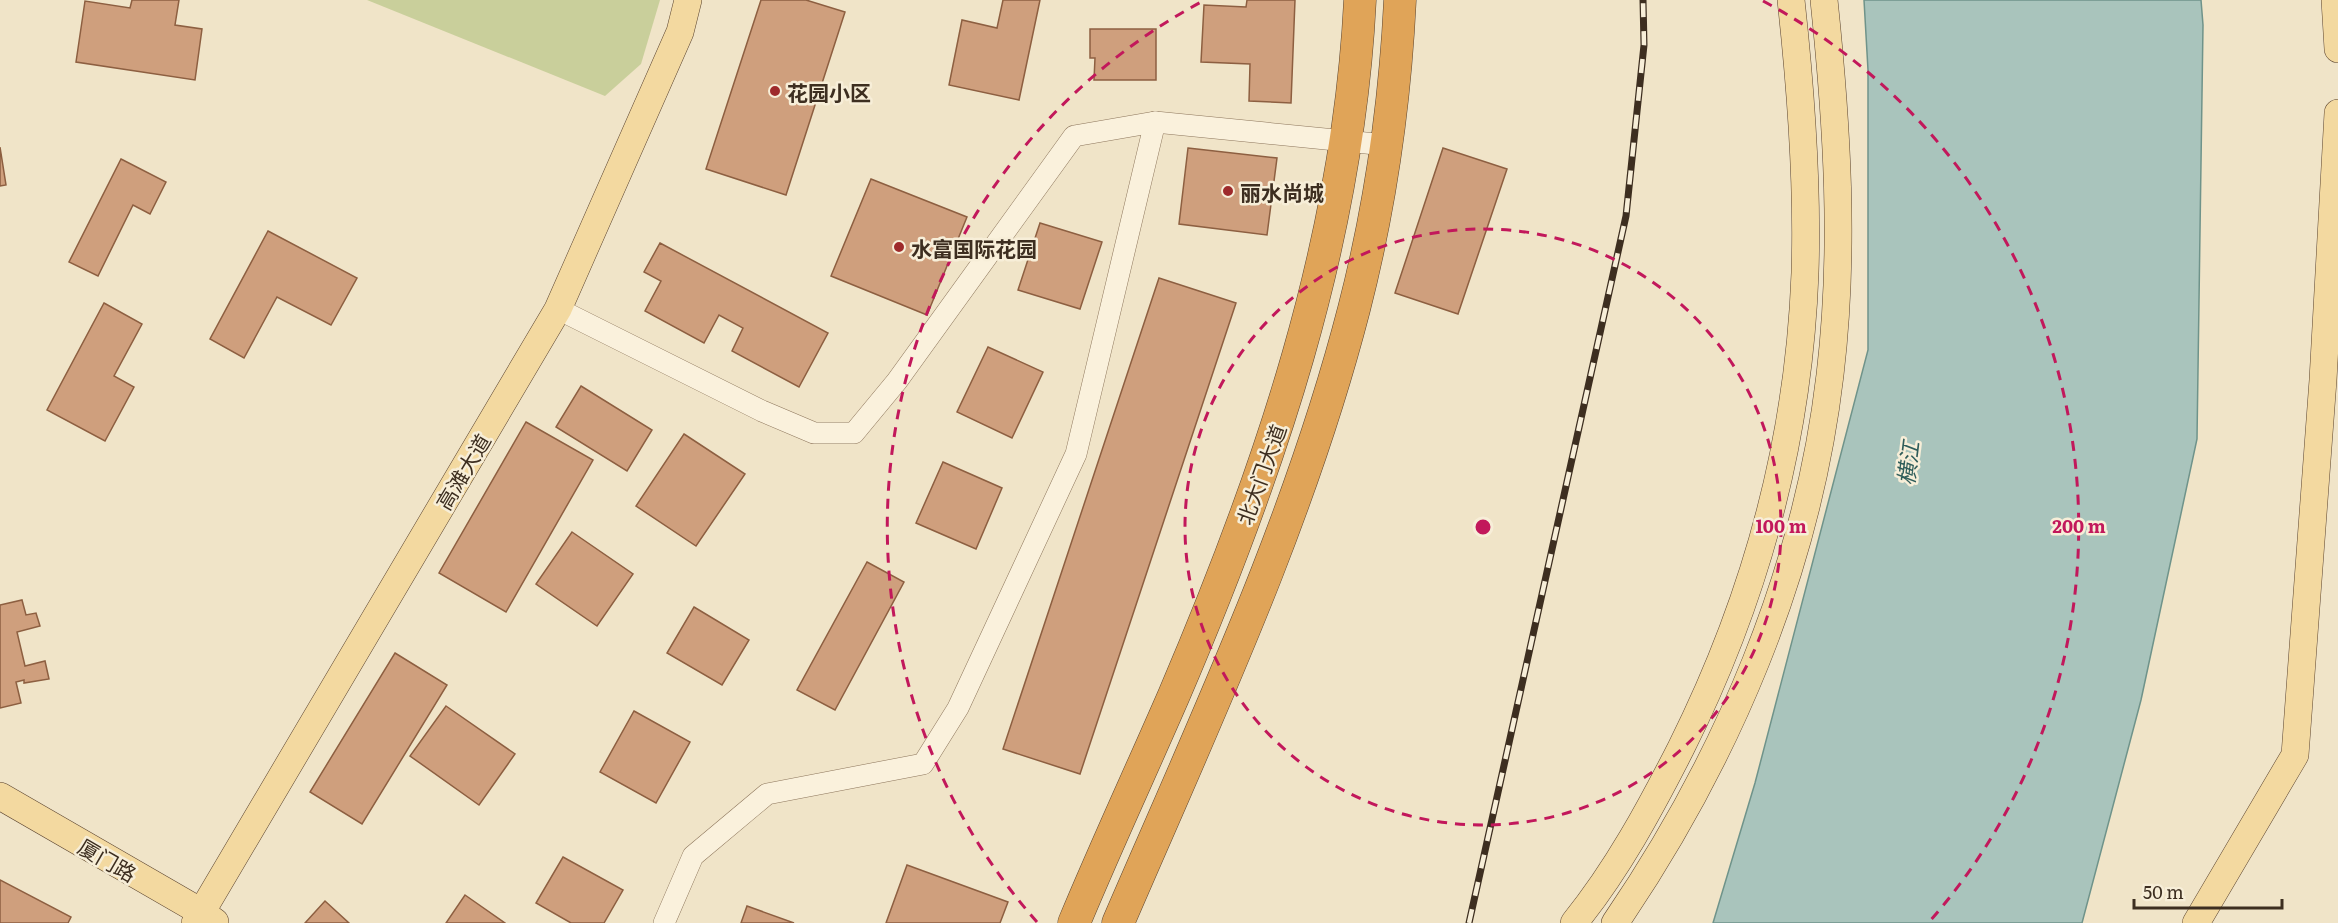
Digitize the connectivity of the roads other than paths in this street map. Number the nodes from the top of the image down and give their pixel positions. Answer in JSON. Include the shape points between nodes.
{"nodes":[{"id":1,"x":688,"y":0,"type":"edge"},
{"id":2,"x":1360,"y":0,"type":"edge"},
{"id":3,"x":1400,"y":0,"type":"edge"},
{"id":4,"x":1791,"y":0,"type":"edge"},
{"id":5,"x":1824,"y":0,"type":"edge"},
{"id":6,"x":2335,"y":0,"type":"edge"},
{"id":7,"x":2338,"y":49,"type":"edge"},
{"id":8,"x":2338,"y":113,"type":"edge"},
{"id":9,"x":1155,"y":122,"type":"junction"},
{"id":10,"x":1346,"y":141,"type":"junction"},
{"id":11,"x":1386,"y":145,"type":"junction"},
{"id":12,"x":558,"y":309,"type":"junction"},
{"id":13,"x":0,"y":796,"type":"edge"},
{"id":14,"x":204,"y":919,"type":"edge"},
{"id":15,"x":664,"y":923,"type":"edge"},
{"id":16,"x":1074,"y":923,"type":"edge"},
{"id":17,"x":1118,"y":923,"type":"edge"},
{"id":18,"x":1574,"y":923,"type":"edge"},
{"id":19,"x":1615,"y":923,"type":"edge"},
{"id":20,"x":2196,"y":923,"type":"edge"}],
"edges":[{"from":1,"to":12,"type":"main road","name":"高滩大道","via":[[680,32]]},
{"from":2,"to":10,"type":"highway","name":"北大门大道"},
{"from":3,"to":11,"type":"highway","name":"北大门大道"},
{"from":4,"to":18,"type":"main road","via":[[1804,150],[1805,274],[1797,371],[1777,483],[1744,599],[1704,699],[1636,831]]},
{"from":5,"to":19,"type":"main road","via":[[1837,159],[1838,276],[1830,375],[1812,480],[1782,590],[1743,692],[1676,827]]},
{"from":6,"to":7,"type":"main road"},
{"from":8,"to":20,"type":"main road","via":[[2295,755]]},
{"from":9,"to":10,"type":"street"},
{"from":9,"to":12,"type":"street","via":[[1074,136],[897,381],[854,433],[814,433],[772,416]]},
{"from":9,"to":15,"type":"street","via":[[1076,454],[958,708],[923,764],[767,794],[693,856]]},
{"from":10,"to":11,"type":"street"},
{"from":10,"to":16,"type":"highway","name":"北大门大道","via":[[1315,297],[1270,447],[1197,641]]},
{"from":11,"to":17,"type":"highway","name":"北大门大道","via":[[1357,296],[1312,451],[1247,624]]},
{"from":12,"to":14,"type":"main road","name":"高滩大道"},
{"from":13,"to":14,"type":"main road","name":"厦门路"}]}
